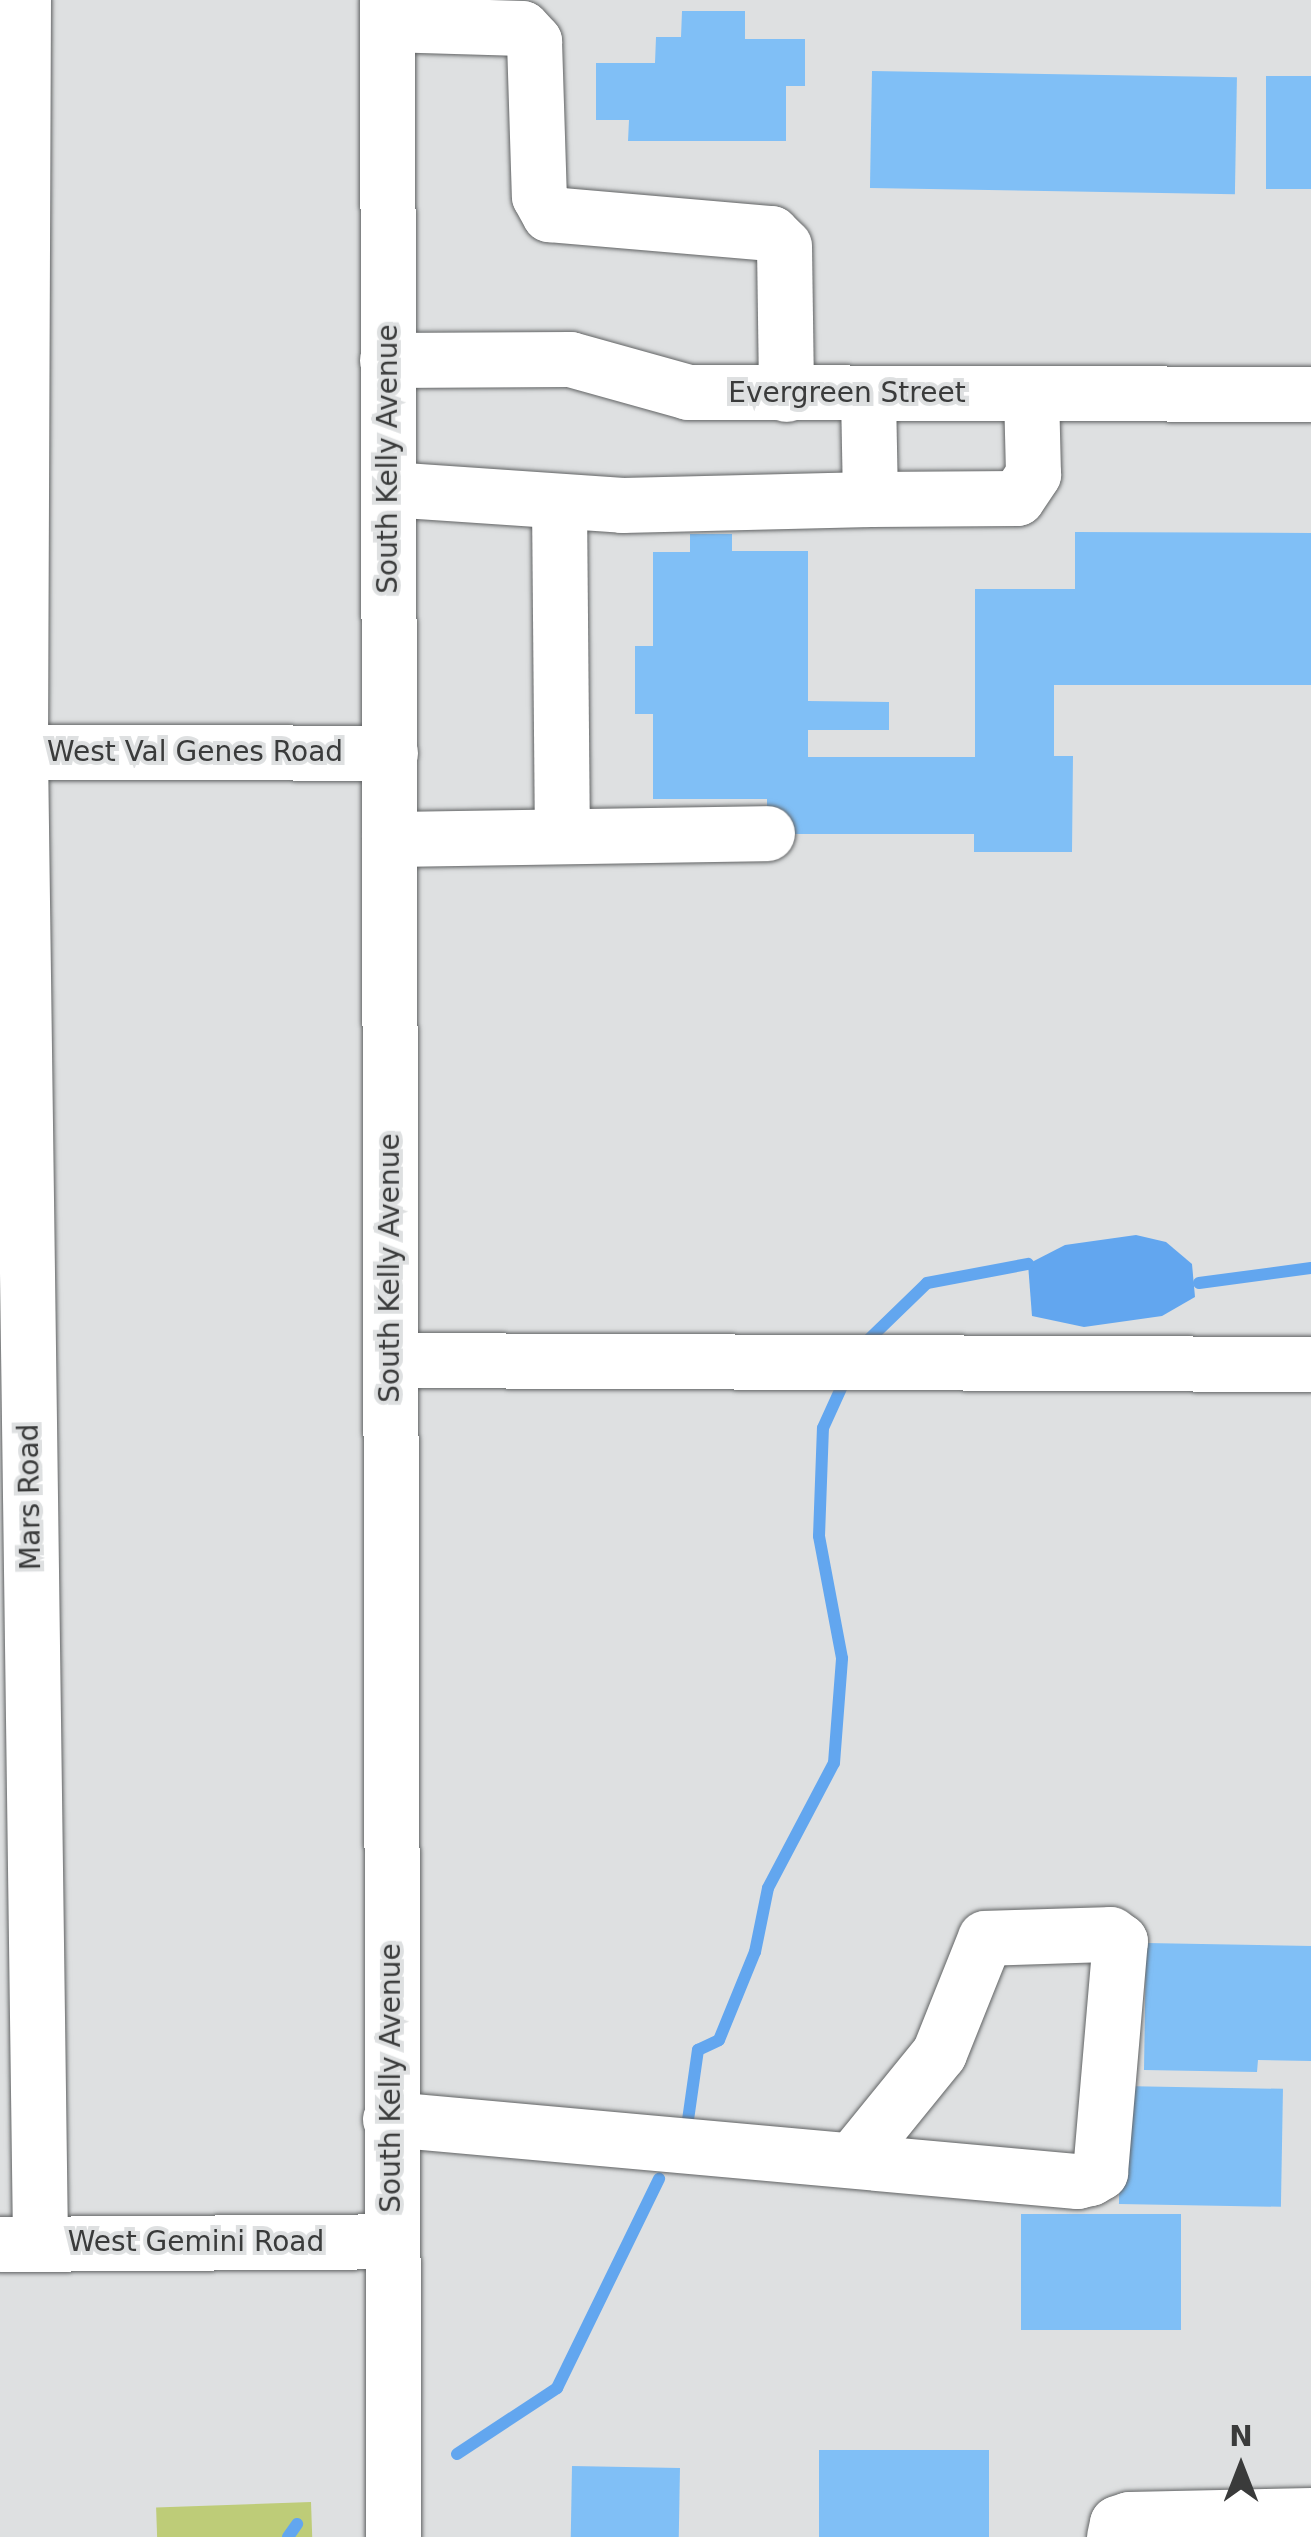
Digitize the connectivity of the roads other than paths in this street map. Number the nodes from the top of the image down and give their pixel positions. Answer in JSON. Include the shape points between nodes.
{"nodes":[{"id":1,"x":23,"y":0,"type":"edge"},
{"id":2,"x":387,"y":12,"type":"edge"},
{"id":3,"x":387,"y":360,"type":"junction"},
{"id":4,"x":786,"y":394,"type":"junction"},
{"id":5,"x":868,"y":394,"type":"junction"},
{"id":6,"x":1031,"y":394,"type":"junction"},
{"id":7,"x":1311,"y":394,"type":"edge"},
{"id":8,"x":389,"y":489,"type":"junction"},
{"id":9,"x":870,"y":499,"type":"junction"},
{"id":10,"x":558,"y":502,"type":"junction"},
{"id":11,"x":10,"y":752,"type":"edge"},
{"id":12,"x":390,"y":753,"type":"junction"},
{"id":13,"x":767,"y":833,"type":"dead end"},
{"id":14,"x":562,"y":834,"type":"junction"},
{"id":15,"x":389,"y":839,"type":"junction"},
{"id":16,"x":390,"y":1360,"type":"junction"},
{"id":17,"x":1311,"y":1364,"type":"edge"},
{"id":18,"x":390,"y":2119,"type":"junction"},
{"id":19,"x":852,"y":2160,"type":"junction"},
{"id":20,"x":391,"y":2241,"type":"junction"},
{"id":21,"x":20,"y":2243,"type":"edge"},
{"id":22,"x":1311,"y":2516,"type":"edge"},
{"id":23,"x":1229,"y":2527,"type":"edge"},
{"id":24,"x":393,"y":2537,"type":"edge"},
{"id":25,"x":1114,"y":2537,"type":"edge"}],
"edges":[{"from":1,"to":11,"type":"street","name":"Mars Road"},
{"from":2,"to":3,"type":"street","name":"South Kelly Avenue"},
{"from":2,"to":4,"type":"street","via":[[522,28],[534,41],[539,196],[548,214],[772,233],[784,246]]},
{"from":3,"to":4,"type":"street","name":"Evergreen Street","via":[[570,359],[688,392]]},
{"from":3,"to":8,"type":"street","name":"South Kelly Avenue"},
{"from":4,"to":5,"type":"street","name":"Evergreen Street"},
{"from":5,"to":6,"type":"street","name":"Evergreen Street"},
{"from":5,"to":9,"type":"street"},
{"from":6,"to":7,"type":"street","name":"Evergreen Street"},
{"from":6,"to":9,"type":"street","via":[[1034,474],[1018,498]]},
{"from":8,"to":10,"type":"street","via":[[517,492]]},
{"from":8,"to":12,"type":"street","name":"South Kelly Avenue"},
{"from":9,"to":10,"type":"street"},
{"from":10,"to":14,"type":"street"},
{"from":11,"to":12,"type":"street","name":"West Val Genes Road"},
{"from":11,"to":21,"type":"street","name":"Mars Road"},
{"from":12,"to":15,"type":"street","name":"South Kelly Avenue"},
{"from":13,"to":14,"type":"street"},
{"from":14,"to":15,"type":"street"},
{"from":15,"to":16,"type":"street","name":"South Kelly Avenue"},
{"from":16,"to":17,"type":"street"},
{"from":16,"to":18,"type":"street","name":"South Kelly Avenue"},
{"from":18,"to":19,"type":"street"},
{"from":18,"to":20,"type":"street","name":"South Kelly Avenue"},
{"from":19,"to":19,"type":"street","via":[[940,2053],[985,1938],[1110,1934],[1120,1941],[1100,2172],[1077,2180]]},
{"from":20,"to":21,"type":"street","name":"West Gemini Road"},
{"from":20,"to":24,"type":"street","name":"South Kelly Avenue"},
{"from":22,"to":23,"type":"street"},
{"from":23,"to":25,"type":"street","via":[[1129,2519],[1117,2523]]}]}
